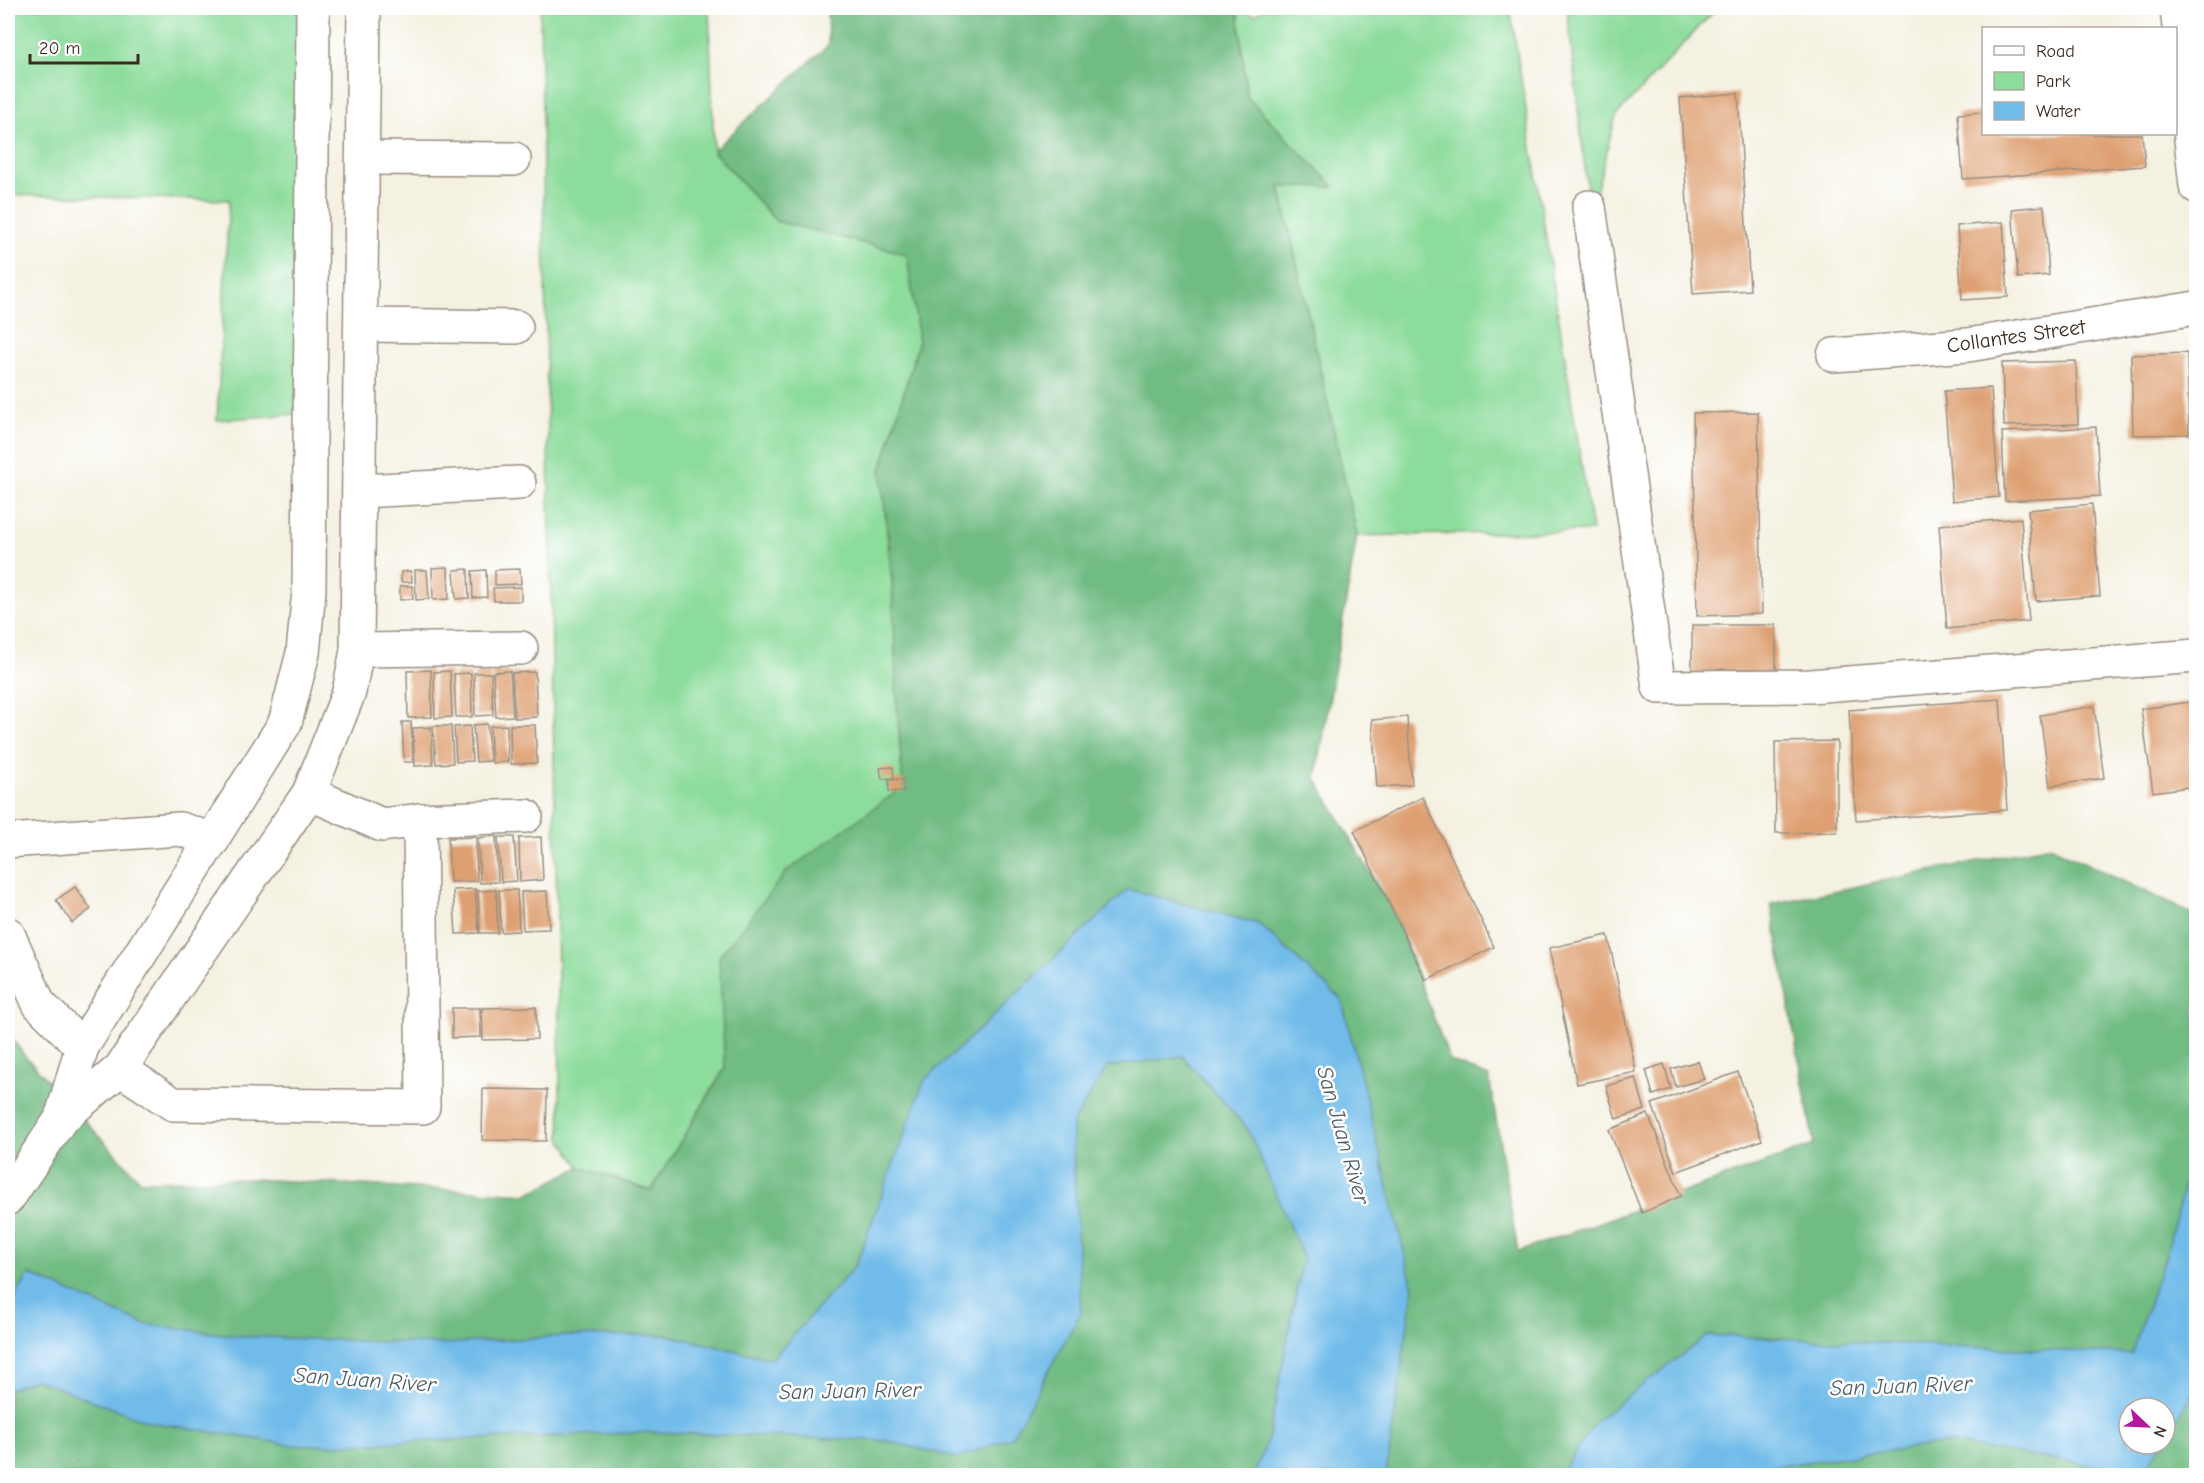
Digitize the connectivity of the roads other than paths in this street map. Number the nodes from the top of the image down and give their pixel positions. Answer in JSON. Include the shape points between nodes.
{"nodes":[{"id":1,"x":313,"y":8,"type":"edge"},
{"id":2,"x":364,"y":8,"type":"edge"},
{"id":3,"x":2177,"y":8,"type":"edge"},
{"id":4,"x":363,"y":158,"type":"junction"},
{"id":5,"x":514,"y":159,"type":"dead end"},
{"id":6,"x":2196,"y":186,"type":"edge"},
{"id":7,"x":1589,"y":207,"type":"dead end"},
{"id":8,"x":2196,"y":308,"type":"edge"},
{"id":9,"x":362,"y":325,"type":"junction"},
{"id":10,"x":516,"y":327,"type":"dead end"},
{"id":11,"x":1834,"y":355,"type":"dead end"},
{"id":12,"x":519,"y":483,"type":"dead end"},
{"id":13,"x":360,"y":491,"type":"junction"},
{"id":14,"x":521,"y":648,"type":"dead end"},
{"id":15,"x":357,"y":650,"type":"junction"},
{"id":16,"x":2196,"y":656,"type":"edge"},
{"id":17,"x":309,"y":793,"type":"junction"},
{"id":18,"x":526,"y":816,"type":"dead end"},
{"id":19,"x":420,"y":820,"type":"junction"},
{"id":20,"x":213,"y":840,"type":"junction"},
{"id":21,"x":8,"y":841,"type":"edge"},
{"id":22,"x":8,"y":934,"type":"edge"},
{"id":23,"x":82,"y":1047,"type":"junction"},
{"id":24,"x":120,"y":1069,"type":"junction"},
{"id":25,"x":61,"y":1119,"type":"junction"},
{"id":26,"x":8,"y":1197,"type":"edge"}],
"edges":[{"from":1,"to":20,"type":"street","via":[[309,591],[303,654],[285,723]]},
{"from":2,"to":4,"type":"street"},
{"from":3,"to":6,"type":"street"},
{"from":4,"to":5,"type":"street"},
{"from":4,"to":9,"type":"street"},
{"from":7,"to":16,"type":"street","via":[[1659,687],[1810,686]]},
{"from":8,"to":11,"type":"street","name":"Collantes Street","via":[[1968,345]]},
{"from":9,"to":10,"type":"street"},
{"from":9,"to":13,"type":"street"},
{"from":12,"to":13,"type":"street"},
{"from":13,"to":15,"type":"street"},
{"from":14,"to":15,"type":"street"},
{"from":15,"to":17,"type":"street","via":[[349,692]]},
{"from":17,"to":19,"type":"street","via":[[382,825]]},
{"from":17,"to":24,"type":"street"},
{"from":18,"to":19,"type":"street"},
{"from":19,"to":24,"type":"street","via":[[423,1107],[173,1104]]},
{"from":20,"to":21,"type":"street","via":[[180,829]]},
{"from":20,"to":23,"type":"street"},
{"from":22,"to":23,"type":"street","via":[[39,1004]]},
{"from":23,"to":25,"type":"street"},
{"from":24,"to":25,"type":"street"},
{"from":25,"to":26,"type":"street"}]}
